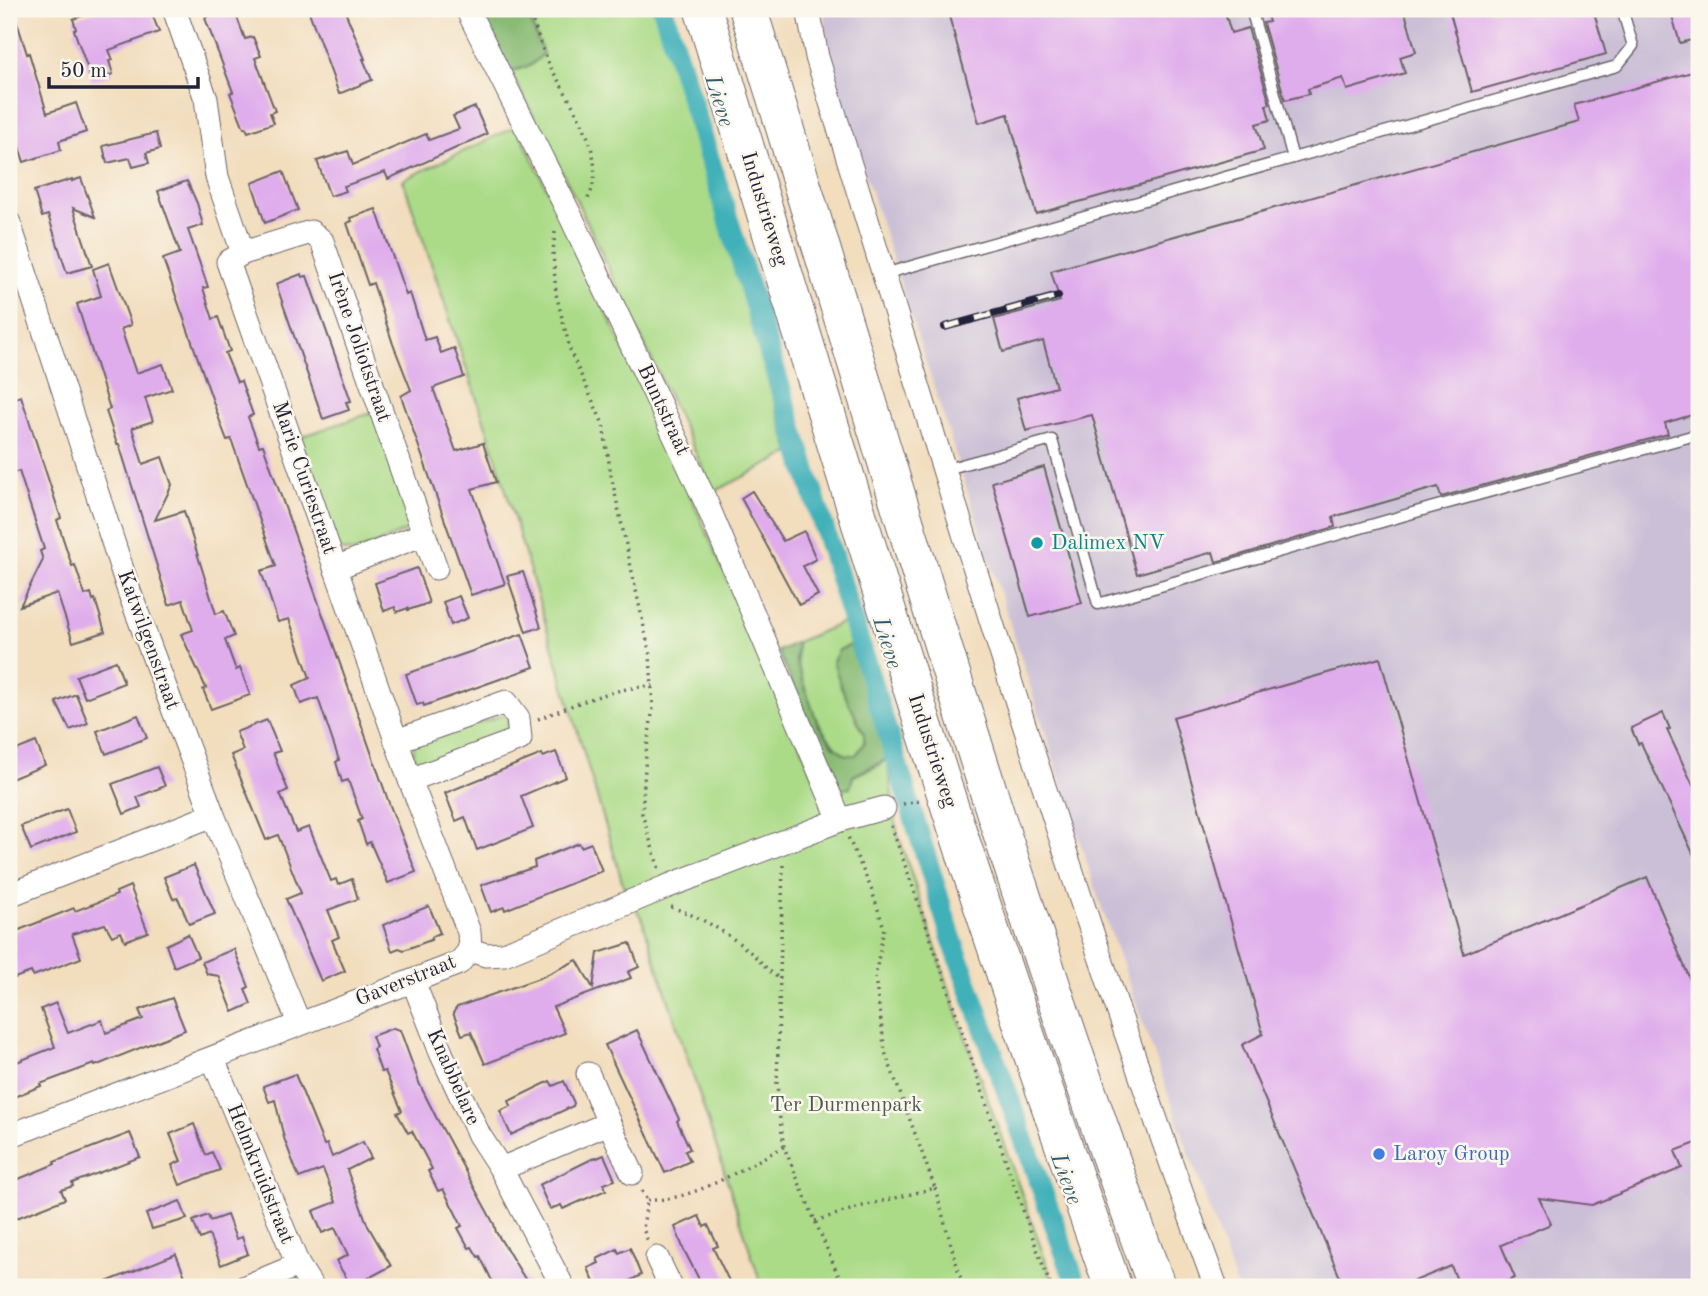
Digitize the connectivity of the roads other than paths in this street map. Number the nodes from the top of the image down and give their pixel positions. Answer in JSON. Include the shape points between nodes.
{"nodes":[{"id":1,"x":174,"y":9,"type":"edge"},
{"id":2,"x":467,"y":9,"type":"edge"},
{"id":3,"x":703,"y":9,"type":"edge"},
{"id":4,"x":748,"y":9,"type":"edge"},
{"id":5,"x":1251,"y":9,"type":"edge"},
{"id":6,"x":1622,"y":9,"type":"edge"},
{"id":7,"x":815,"y":11,"type":"edge"},
{"id":8,"x":1293,"y":158,"type":"junction"},
{"id":9,"x":9,"y":223,"type":"edge"},
{"id":10,"x":13,"y":252,"type":"edge"},
{"id":11,"x":243,"y":253,"type":"junction"},
{"id":12,"x":884,"y":275,"type":"junction"},
{"id":13,"x":1699,"y":434,"type":"edge"},
{"id":14,"x":943,"y":470,"type":"junction"},
{"id":15,"x":424,"y":534,"type":"junction"},
{"id":16,"x":335,"y":568,"type":"junction"},
{"id":17,"x":436,"y":568,"type":"dead end"},
{"id":18,"x":396,"y":741,"type":"junction"},
{"id":19,"x":410,"y":780,"type":"junction"},
{"id":20,"x":884,"y":808,"type":"road end"},
{"id":21,"x":213,"y":815,"type":"junction"},
{"id":22,"x":840,"y":820,"type":"junction"},
{"id":23,"x":9,"y":892,"type":"edge"},
{"id":24,"x":470,"y":950,"type":"junction"},
{"id":25,"x":413,"y":981,"type":"junction"},
{"id":26,"x":299,"y":1023,"type":"junction"},
{"id":27,"x":213,"y":1059,"type":"junction"},
{"id":28,"x":588,"y":1074,"type":"dead end"},
{"id":29,"x":609,"y":1122,"type":"junction"},
{"id":30,"x":9,"y":1136,"type":"edge"},
{"id":31,"x":501,"y":1169,"type":"junction"},
{"id":32,"x":632,"y":1173,"type":"road end"},
{"id":33,"x":657,"y":1258,"type":"road end"},
{"id":34,"x":298,"y":1265,"type":"junction"},
{"id":35,"x":246,"y":1287,"type":"edge"},
{"id":36,"x":312,"y":1287,"type":"edge"},
{"id":37,"x":563,"y":1287,"type":"edge"},
{"id":38,"x":671,"y":1287,"type":"edge"},
{"id":39,"x":1114,"y":1287,"type":"edge"},
{"id":40,"x":1157,"y":1287,"type":"edge"},
{"id":41,"x":1216,"y":1287,"type":"edge"}],
"edges":[{"from":1,"to":11,"type":"street","via":[[206,99],[216,177]]},
{"from":2,"to":22,"type":"street","name":"Buntstraat","via":[[706,502]]},
{"from":3,"to":39,"type":"highway","name":"Industrieweg","via":[[940,778]]},
{"from":4,"to":40,"type":"highway","name":"Industrieweg","via":[[986,785],[1106,1151]]},
{"from":5,"to":8,"type":"lane"},
{"from":6,"to":8,"type":"lane","via":[[1633,46],[1618,66]]},
{"from":7,"to":12,"type":"street","via":[[817,57]]},
{"from":8,"to":12,"type":"lane"},
{"from":9,"to":10,"type":"street","name":"Katwilgenstraat"},
{"from":10,"to":21,"type":"street","name":"Katwilgenstraat","via":[[130,594]]},
{"from":11,"to":15,"type":"street","name":"Irène Joliotstraat","via":[[310,232],[322,241]]},
{"from":11,"to":16,"type":"street","name":"Marie Curiestraat","via":[[228,262]]},
{"from":12,"to":14,"type":"street"},
{"from":13,"to":14,"type":"lane","via":[[1098,604],[1052,440]]},
{"from":14,"to":41,"type":"street","via":[[1119,1013]]},
{"from":15,"to":16,"type":"street"},
{"from":15,"to":17,"type":"street","name":"Irène Joliotstraat"},
{"from":16,"to":18,"type":"street","name":"Marie Curiestraat"},
{"from":18,"to":19,"type":"street","name":"Marie Curiestraat"},
{"from":18,"to":19,"type":"street","via":[[506,702],[520,726],[520,739]]},
{"from":19,"to":24,"type":"street","name":"Marie Curiestraat","via":[[469,932]]},
{"from":20,"to":22,"type":"street","name":"Gaverstraat"},
{"from":21,"to":23,"type":"street"},
{"from":21,"to":26,"type":"street","name":"Katwilgenstraat"},
{"from":22,"to":24,"type":"street","name":"Gaverstraat","via":[[504,954]]},
{"from":24,"to":25,"type":"street","name":"Gaverstraat","via":[[459,963]]},
{"from":25,"to":26,"type":"street","name":"Gaverstraat"},
{"from":25,"to":31,"type":"street","name":"Knabbelare","via":[[462,1099]]},
{"from":26,"to":27,"type":"street","name":"Gaverstraat"},
{"from":27,"to":30,"type":"street","name":"Gaverstraat"},
{"from":27,"to":34,"type":"street","name":"Helmkruidstraat"},
{"from":28,"to":29,"type":"street"},
{"from":29,"to":31,"type":"street"},
{"from":29,"to":32,"type":"street"},
{"from":31,"to":37,"type":"street","name":"Knabbelare"},
{"from":33,"to":38,"type":"street"},
{"from":34,"to":35,"type":"street"},
{"from":34,"to":36,"type":"street","name":"Helmkruidstraat"}]}
